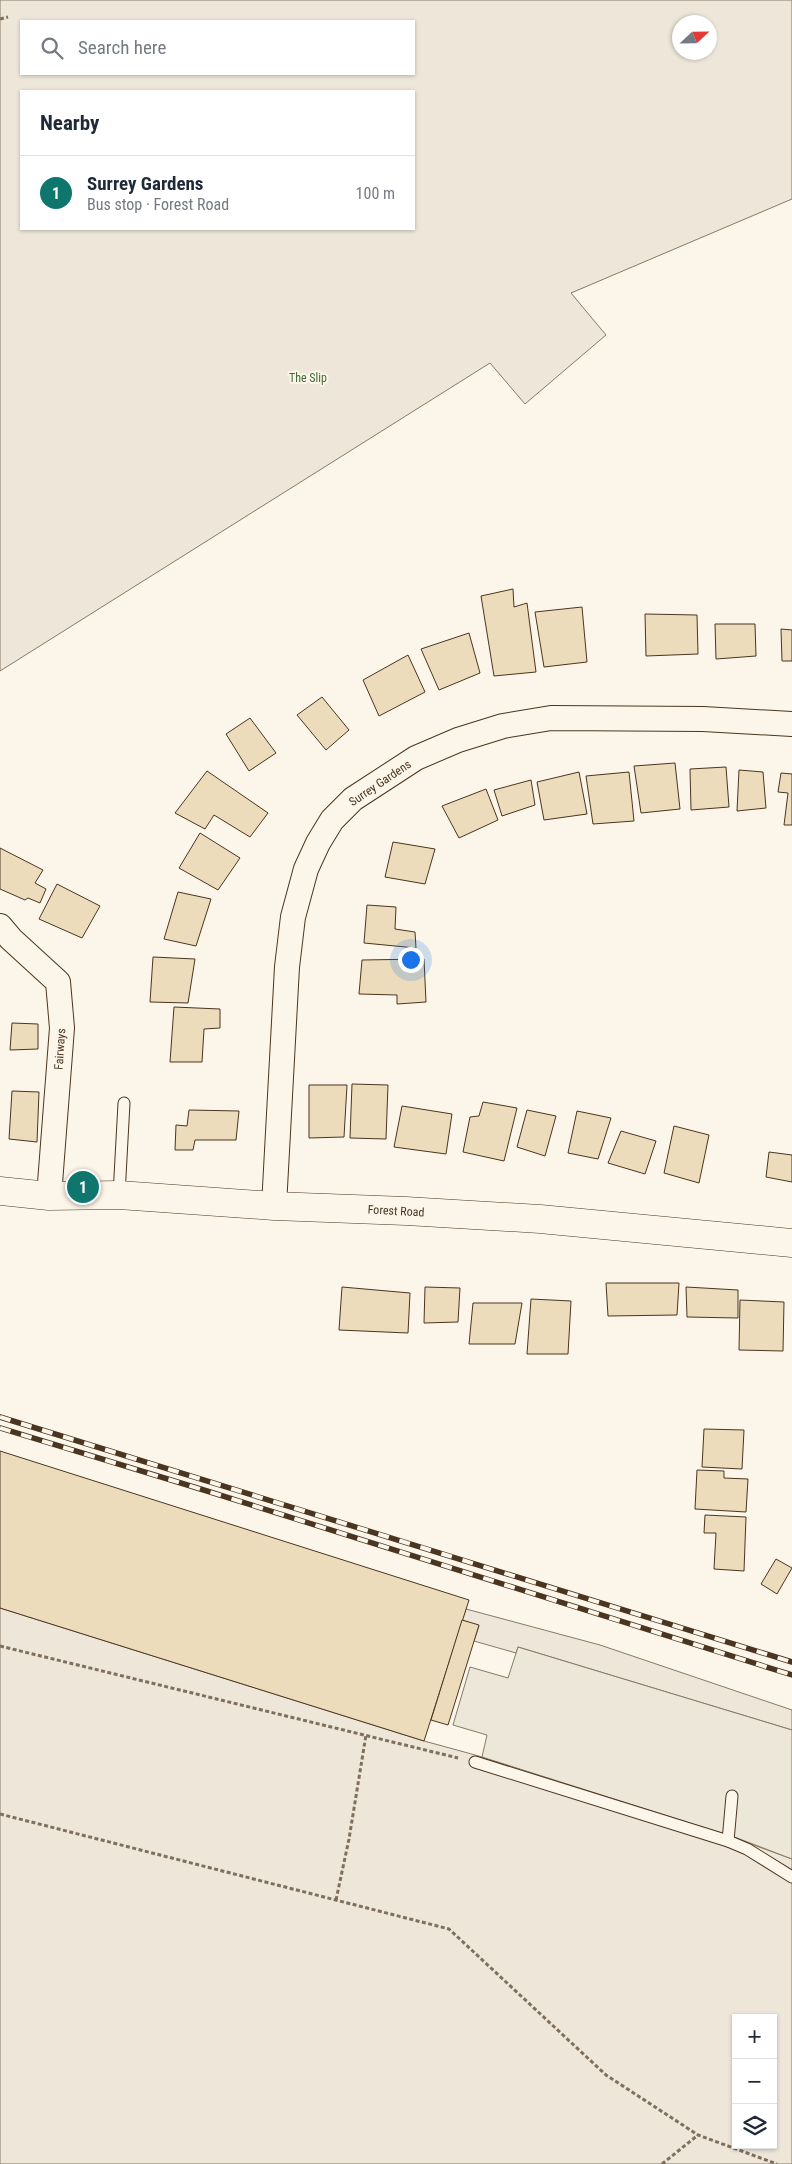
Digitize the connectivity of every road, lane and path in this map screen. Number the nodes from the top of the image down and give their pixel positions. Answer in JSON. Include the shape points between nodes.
{"nodes":[{"id":1,"x":8,"y":17,"type":"dead end"},
{"id":2,"x":0,"y":20,"type":"edge"},
{"id":3,"x":792,"y":724,"type":"edge"},
{"id":4,"x":0,"y":926,"type":"edge"},
{"id":5,"x":124,"y":1103,"type":"dead end"},
{"id":6,"x":0,"y":1191,"type":"edge"},
{"id":7,"x":119,"y":1195,"type":"junction"},
{"id":8,"x":49,"y":1196,"type":"junction"},
{"id":9,"x":274,"y":1206,"type":"junction"},
{"id":10,"x":792,"y":1243,"type":"edge"},
{"id":11,"x":0,"y":1646,"type":"edge"},
{"id":12,"x":366,"y":1735,"type":"junction"},
{"id":13,"x":475,"y":1762,"type":"joint"},
{"id":14,"x":732,"y":1796,"type":"dead end"},
{"id":15,"x":0,"y":1814,"type":"edge"},
{"id":16,"x":728,"y":1841,"type":"junction"},
{"id":17,"x":792,"y":1877,"type":"edge"},
{"id":18,"x":336,"y":1900,"type":"junction"},
{"id":19,"x":698,"y":2135,"type":"junction"},
{"id":20,"x":662,"y":2164,"type":"edge"},
{"id":21,"x":777,"y":2164,"type":"edge"}],
"edges":[{"from":1,"to":2,"type":"path"},
{"from":3,"to":9,"type":"street","name":"Surrey Gardens","via":[[703,719],[561,718],[513,724],[458,740],[416,758],[352,799],[332,820],[318,843],[306,869],[292,917]]},
{"from":4,"to":8,"type":"street","name":"Fairways","via":[[58,982],[62,1028]]},
{"from":5,"to":7,"type":"lane"},
{"from":6,"to":8,"type":"street","name":"Forest Road"},
{"from":7,"to":8,"type":"street","name":"Forest Road"},
{"from":7,"to":9,"type":"street","name":"Forest Road"},
{"from":9,"to":10,"type":"street","name":"Forest Road","via":[[540,1219]]},
{"from":11,"to":12,"type":"path"},
{"from":12,"to":13,"type":"path"},
{"from":12,"to":18,"type":"path"},
{"from":13,"to":16,"type":"lane"},
{"from":14,"to":16,"type":"lane"},
{"from":15,"to":18,"type":"path"},
{"from":16,"to":17,"type":"lane"},
{"from":18,"to":19,"type":"path","via":[[449,1930],[606,2075]]},
{"from":19,"to":20,"type":"path"},
{"from":19,"to":21,"type":"path"}]}
